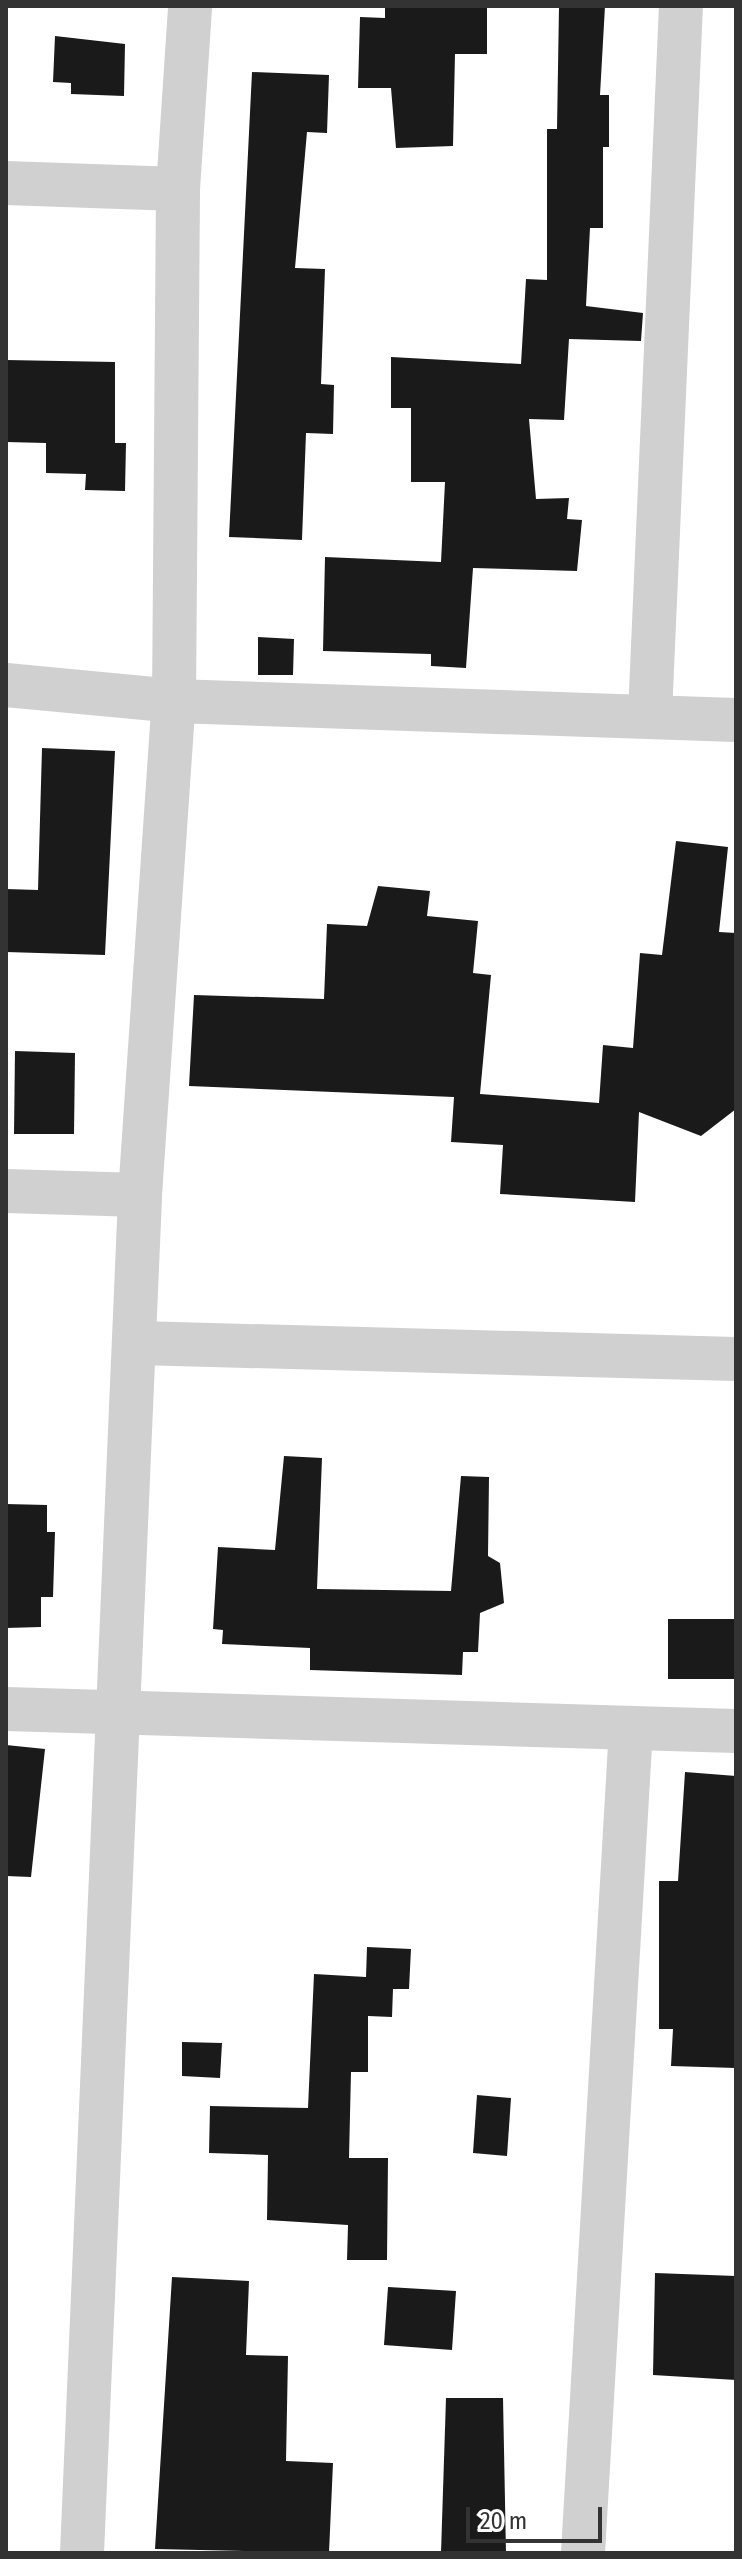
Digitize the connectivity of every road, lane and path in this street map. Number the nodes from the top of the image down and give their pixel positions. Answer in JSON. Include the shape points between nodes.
{"nodes":[{"id":1,"x":190,"y":6,"type":"edge"},
{"id":2,"x":681,"y":6,"type":"edge"},
{"id":3,"x":6,"y":183,"type":"edge"},
{"id":4,"x":178,"y":189,"type":"junction"},
{"id":5,"x":6,"y":685,"type":"edge"},
{"id":6,"x":174,"y":701,"type":"junction"},
{"id":7,"x":650,"y":715,"type":"junction"},
{"id":8,"x":736,"y":720,"type":"edge"},
{"id":9,"x":6,"y":1191,"type":"edge"},
{"id":10,"x":140,"y":1195,"type":"junction"},
{"id":11,"x":138,"y":1343,"type":"junction"},
{"id":12,"x":736,"y":1359,"type":"edge"},
{"id":13,"x":6,"y":1709,"type":"edge"},
{"id":14,"x":119,"y":1714,"type":"junction"},
{"id":15,"x":631,"y":1728,"type":"junction"},
{"id":16,"x":736,"y":1731,"type":"edge"},
{"id":17,"x":82,"y":2553,"type":"edge"},
{"id":18,"x":583,"y":2553,"type":"edge"}],
"edges":[{"from":1,"to":4,"type":"street"},
{"from":2,"to":7,"type":"street"},
{"from":3,"to":4,"type":"street"},
{"from":4,"to":6,"type":"street"},
{"from":5,"to":6,"type":"street"},
{"from":6,"to":7,"type":"street"},
{"from":6,"to":10,"type":"street"},
{"from":7,"to":8,"type":"street"},
{"from":9,"to":10,"type":"street"},
{"from":10,"to":11,"type":"street"},
{"from":11,"to":12,"type":"street"},
{"from":11,"to":14,"type":"street"},
{"from":13,"to":14,"type":"street"},
{"from":14,"to":15,"type":"street"},
{"from":14,"to":17,"type":"street"},
{"from":15,"to":16,"type":"street"},
{"from":15,"to":18,"type":"street"}]}
